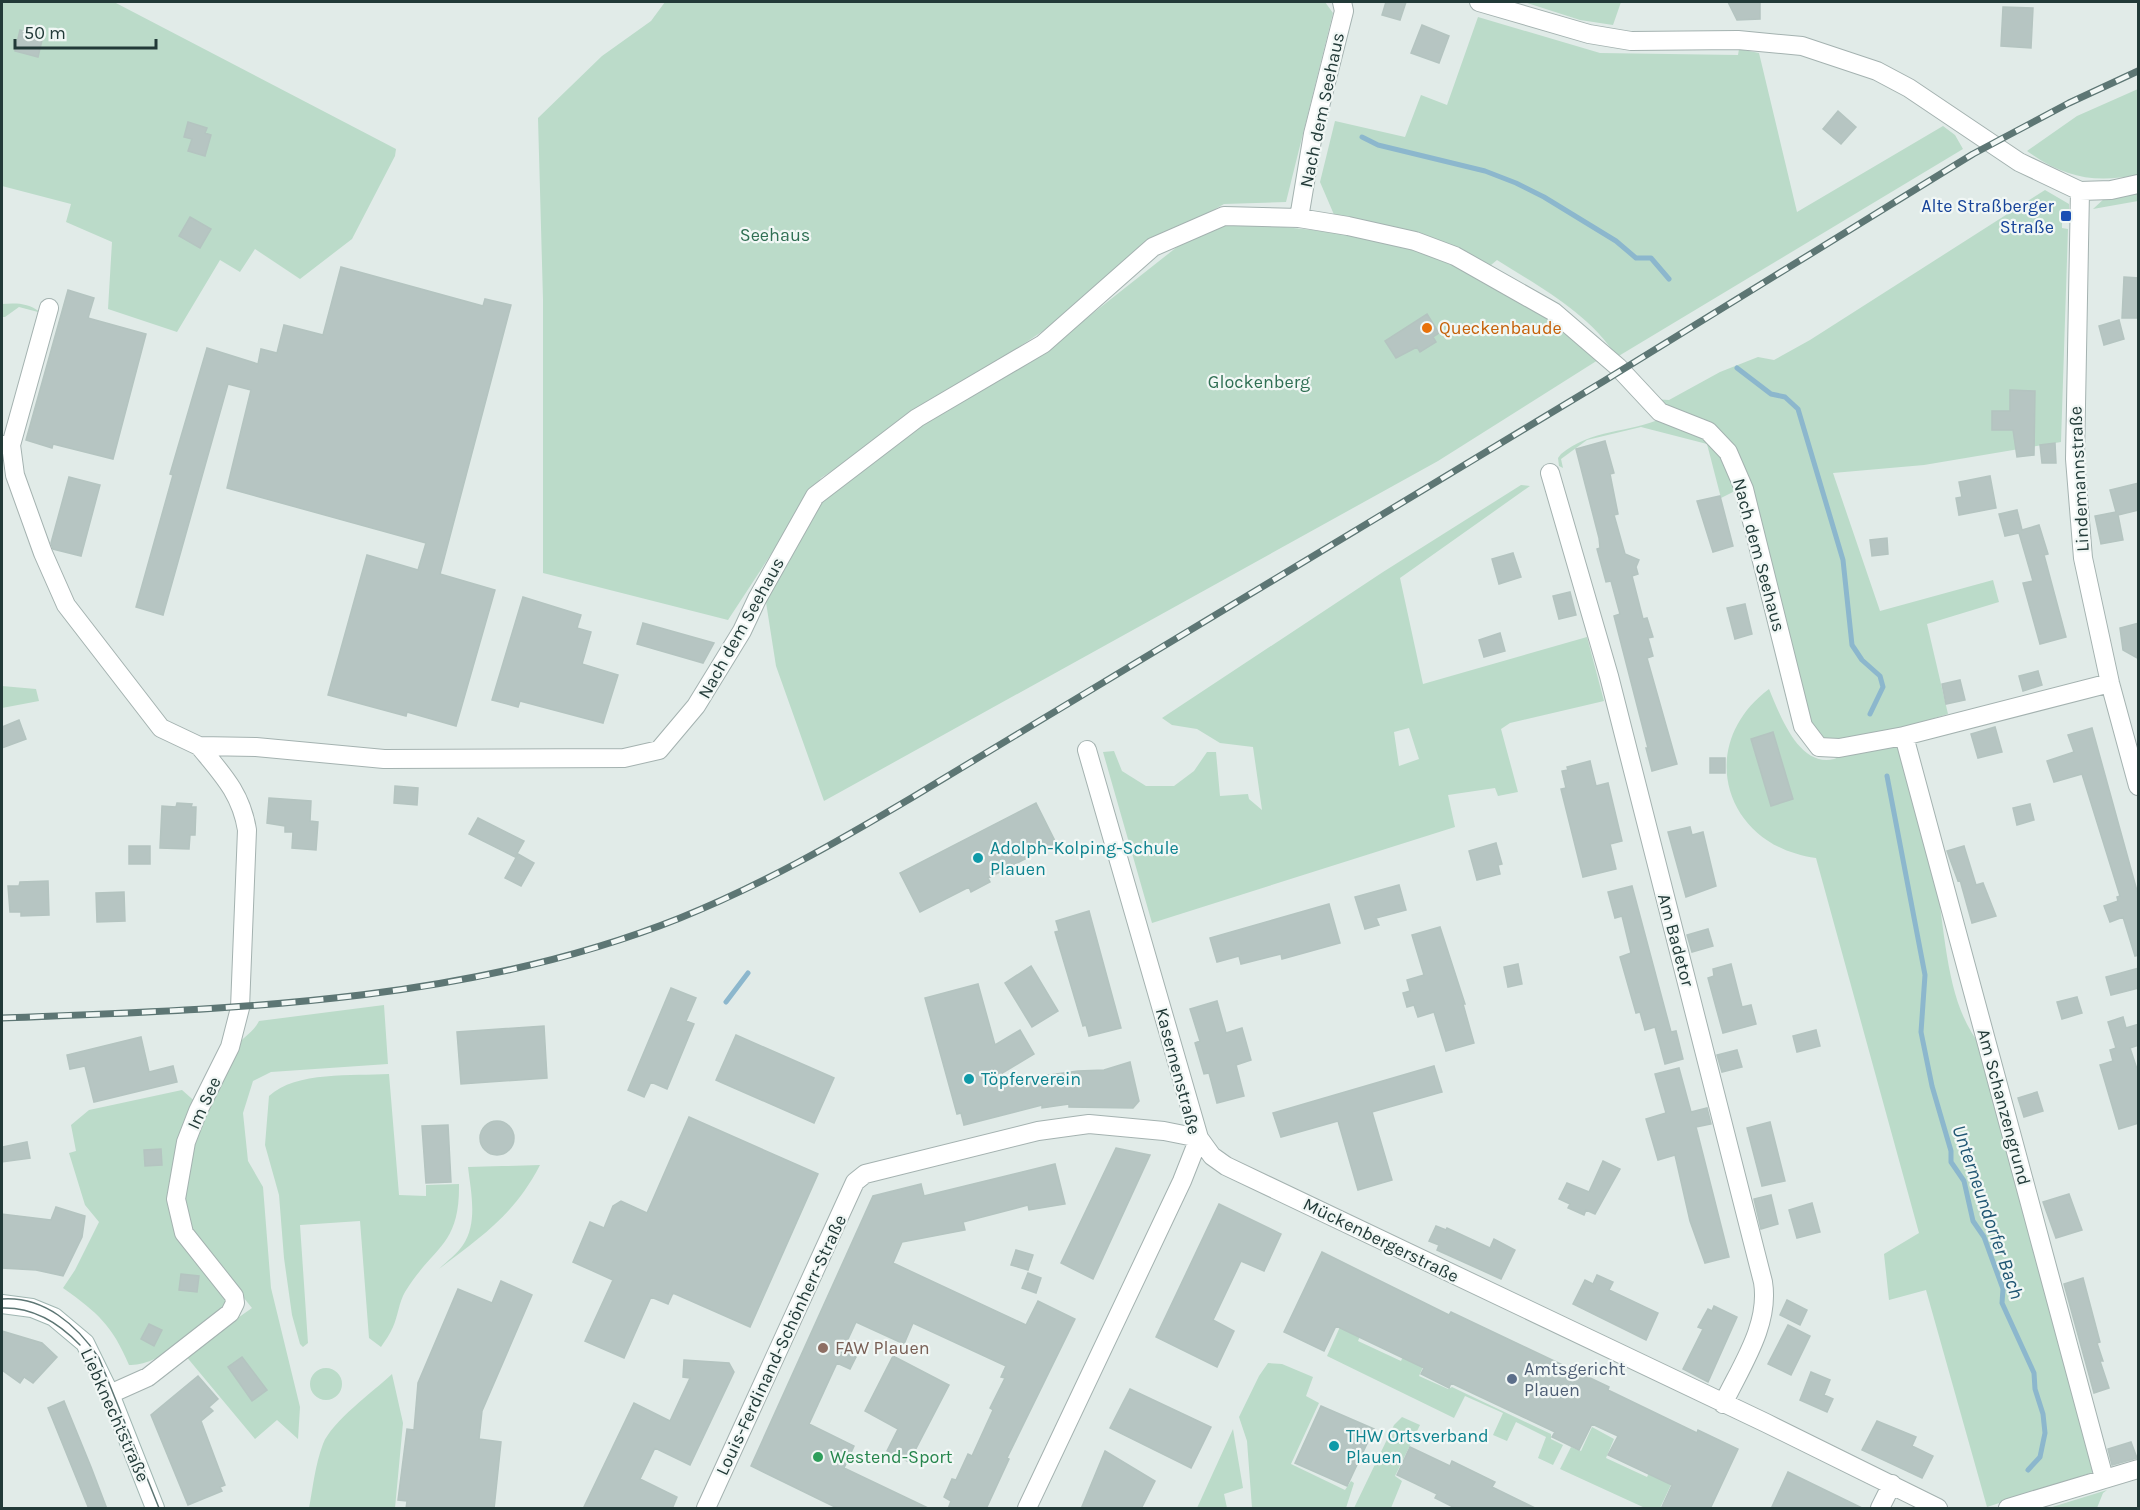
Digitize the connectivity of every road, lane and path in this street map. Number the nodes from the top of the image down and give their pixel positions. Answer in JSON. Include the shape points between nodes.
{"nodes":[{"id":1,"x":1342,"y":2,"type":"edge"},
{"id":2,"x":1479,"y":2,"type":"edge"},
{"id":3,"x":2139,"y":184,"type":"edge"},
{"id":4,"x":2080,"y":191,"type":"junction"},
{"id":5,"x":1299,"y":218,"type":"junction"},
{"id":6,"x":49,"y":308,"type":"dead end"},
{"id":7,"x":6,"y":445,"type":"edge"},
{"id":8,"x":1550,"y":473,"type":"dead end"},
{"id":9,"x":2110,"y":683,"type":"junction"},
{"id":10,"x":1904,"y":736,"type":"junction"},
{"id":11,"x":199,"y":746,"type":"junction"},
{"id":12,"x":1087,"y":750,"type":"dead end"},
{"id":13,"x":2135,"y":761,"type":"edge"},
{"id":14,"x":2139,"y":786,"type":"edge"},
{"id":15,"x":1198,"y":1138,"type":"junction"},
{"id":16,"x":2,"y":1304,"type":"edge"},
{"id":17,"x":110,"y":1394,"type":"junction"},
{"id":18,"x":1723,"y":1404,"type":"junction"},
{"id":19,"x":2139,"y":1469,"type":"edge"},
{"id":20,"x":2104,"y":1478,"type":"junction"},
{"id":21,"x":1892,"y":1484,"type":"junction"},
{"id":22,"x":155,"y":1509,"type":"edge"},
{"id":23,"x":706,"y":1509,"type":"edge"},
{"id":24,"x":1027,"y":1509,"type":"edge"},
{"id":25,"x":1880,"y":1509,"type":"edge"},
{"id":26,"x":1938,"y":1509,"type":"edge"},
{"id":27,"x":2008,"y":1509,"type":"edge"}],
"edges":[{"from":1,"to":5,"type":"street","name":"Nach dem Seehaus","via":[[1344,11],[1313,134]]},
{"from":2,"to":4,"type":"street","via":[[1589,34],[1631,41],[1738,40],[1802,46],[1877,71],[2019,162]]},
{"from":3,"to":4,"type":"street"},
{"from":4,"to":9,"type":"street","name":"Lindemannstraße","via":[[2075,459],[2083,558]]},
{"from":5,"to":10,"type":"street","name":"Nach dem Seehaus","via":[[1415,241],[1455,256],[1554,312],[1618,367],[1660,412],[1694,424],[1719,440],[1744,489],[1803,726],[1809,737],[1819,747],[1839,748]]},
{"from":5,"to":11,"type":"street","name":"Nach dem Seehaus","via":[[1224,216],[1153,248],[1043,344],[917,418],[841,474],[815,496],[702,697],[659,750],[624,758],[384,759]]},
{"from":6,"to":7,"type":"street","name":"Nach dem Seehaus"},
{"from":7,"to":11,"type":"street","name":"Nach dem Seehaus","via":[[43,553],[66,605],[161,728]]},
{"from":8,"to":18,"type":"street","name":"Am Badetor","via":[[1608,676],[1763,1282],[1766,1300],[1762,1320]]},
{"from":9,"to":10,"type":"street","name":"Nach dem Seehaus"},
{"from":9,"to":13,"type":"street","name":"Lindemannstraße"},
{"from":10,"to":20,"type":"street","name":"Am Schanzengrund"},
{"from":11,"to":17,"type":"street","name":"Im See","via":[[230,784],[243,808],[247,830],[240,1008],[230,1047],[186,1142],[176,1199],[184,1233],[234,1296],[235,1303],[231,1312],[148,1377]]},
{"from":12,"to":15,"type":"street","name":"Kasernenstraße"},
{"from":13,"to":14,"type":"street","name":"Lindemannstraße"},
{"from":15,"to":18,"type":"street","name":"Mückenbergerstraße","via":[[1226,1166]]},
{"from":15,"to":23,"type":"street","name":"Louis-Ferdinand-Schönherr-Straße","via":[[1089,1124],[1038,1131],[865,1174],[855,1182]]},
{"from":15,"to":24,"type":"street","name":"Kasernenstraße","via":[[1182,1181]]},
{"from":16,"to":17,"type":"street","name":"Liebknechtstraße","via":[[32,1308],[70,1329],[85,1343]]},
{"from":17,"to":22,"type":"street","name":"Liebknechtstraße"},
{"from":18,"to":21,"type":"street","name":"Mückenbergerstraße"},
{"from":19,"to":20,"type":"street"},
{"from":20,"to":27,"type":"street"},
{"from":21,"to":25,"type":"street"},
{"from":21,"to":26,"type":"street","name":"Mückenbergerstraße"}]}
